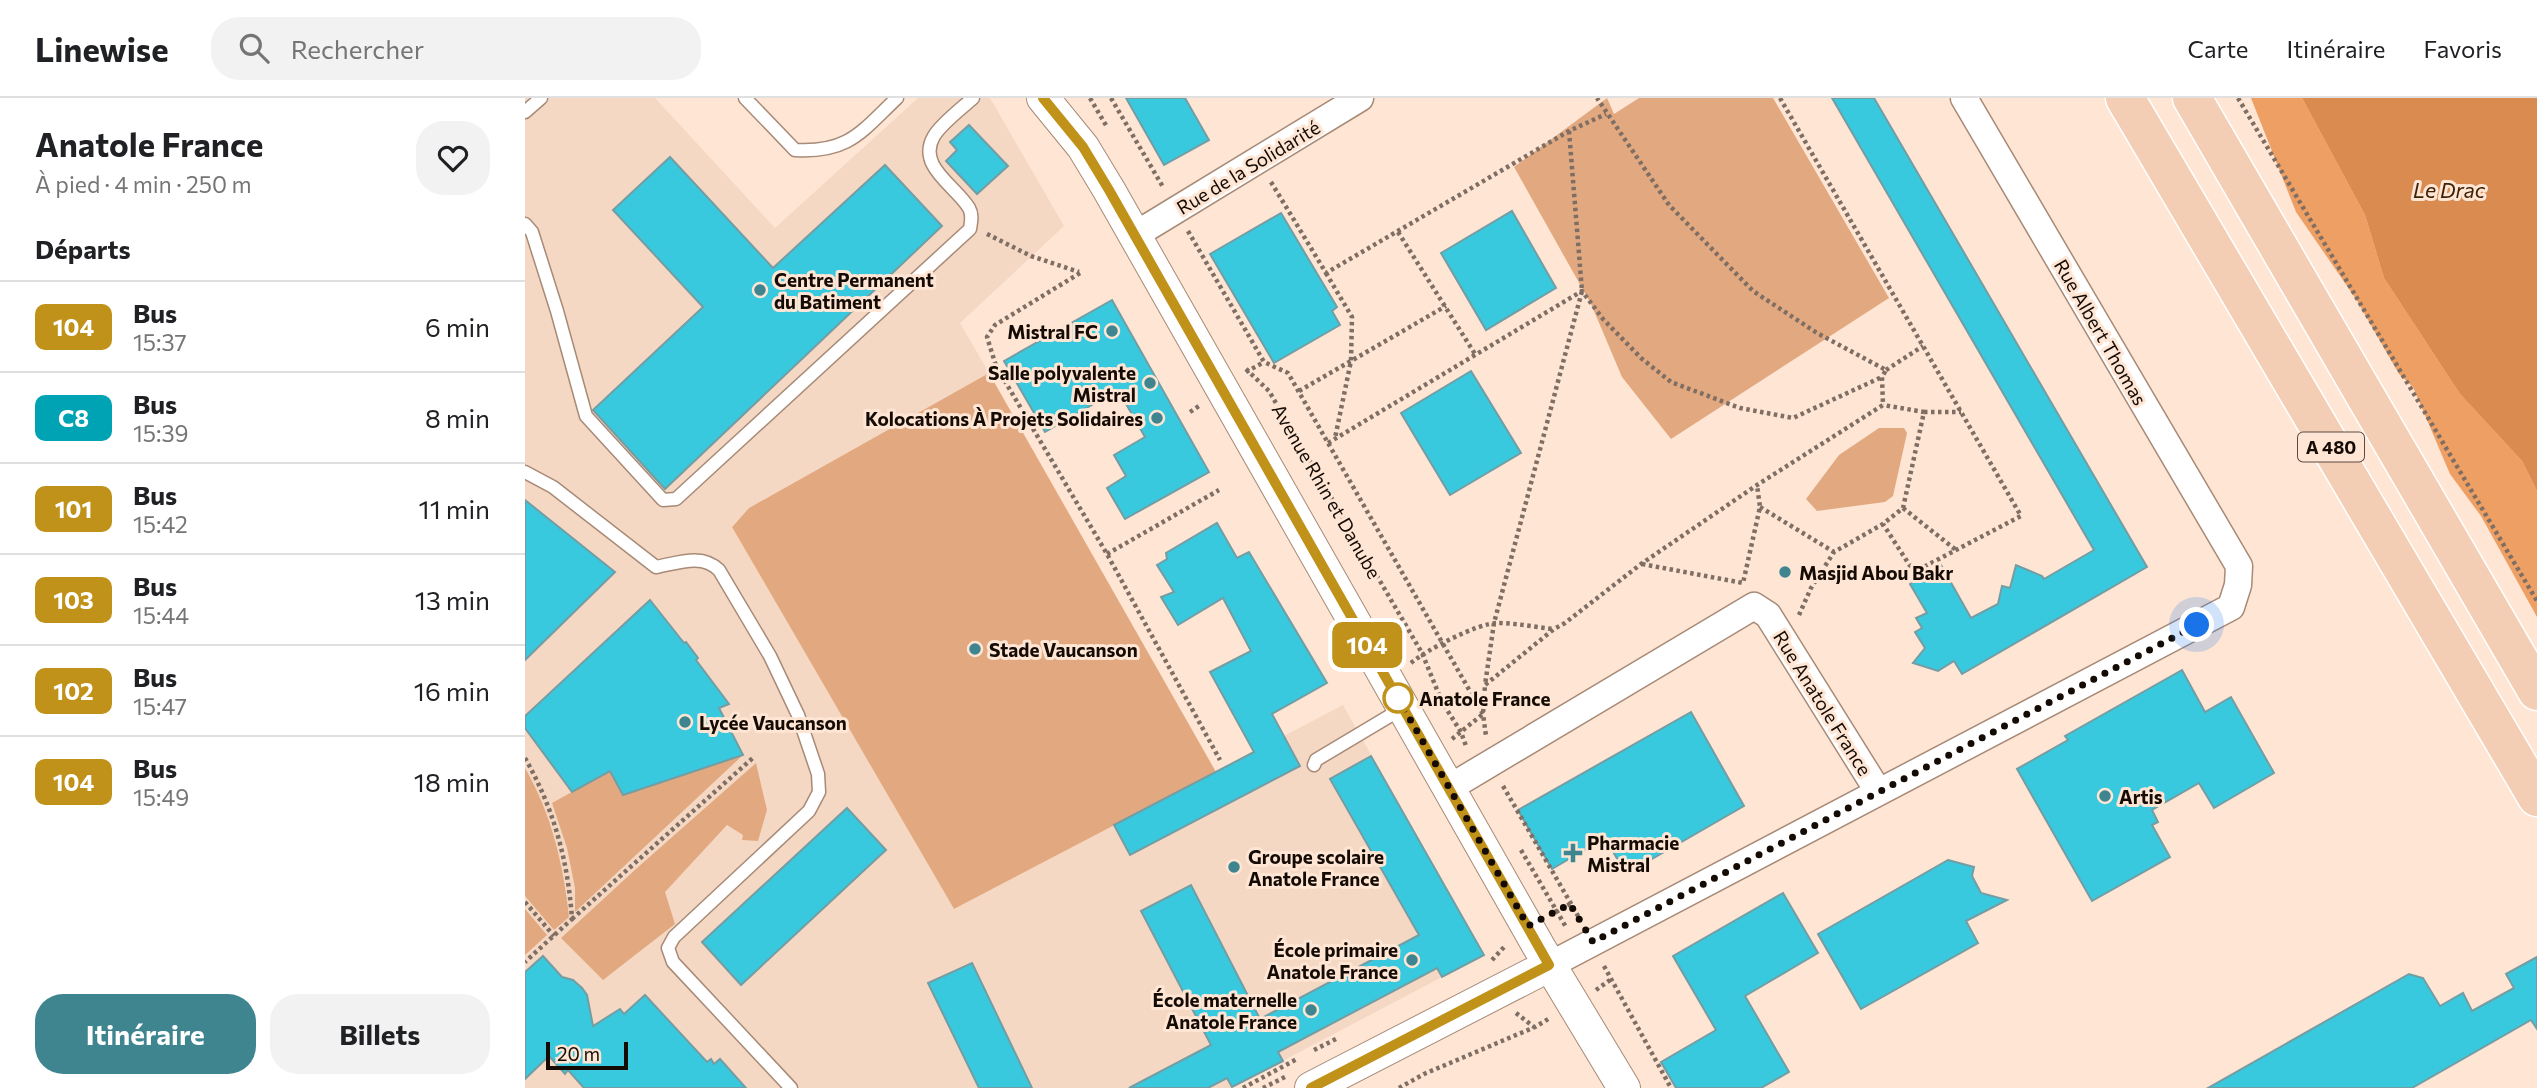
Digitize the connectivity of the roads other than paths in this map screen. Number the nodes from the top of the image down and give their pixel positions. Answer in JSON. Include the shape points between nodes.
{"nodes":[{"id":1,"x":541,"y":98,"type":"edge"},
{"id":2,"x":745,"y":98,"type":"edge"},
{"id":3,"x":897,"y":98,"type":"edge"},
{"id":4,"x":973,"y":98,"type":"edge"},
{"id":5,"x":1043,"y":98,"type":"edge"},
{"id":6,"x":1360,"y":98,"type":"edge"},
{"id":7,"x":1964,"y":98,"type":"edge"},
{"id":8,"x":2125,"y":98,"type":"edge"},
{"id":9,"x":2192,"y":98,"type":"edge"},
{"id":10,"x":525,"y":112,"type":"edge"},
{"id":11,"x":525,"y":225,"type":"edge"},
{"id":12,"x":1135,"y":235,"type":"junction"},
{"id":13,"x":525,"y":472,"type":"edge"},
{"id":14,"x":2239,"y":566,"type":"joint"},
{"id":15,"x":2537,"y":691,"type":"edge"},
{"id":16,"x":1403,"y":708,"type":"junction"},
{"id":17,"x":1314,"y":765,"type":"dead end"},
{"id":18,"x":1471,"y":775,"type":"junction"},
{"id":19,"x":1878,"y":791,"type":"junction"},
{"id":20,"x":2537,"y":797,"type":"edge"},
{"id":21,"x":1549,"y":965,"type":"junction"},
{"id":22,"x":791,"y":1088,"type":"edge"},
{"id":23,"x":1311,"y":1088,"type":"edge"},
{"id":24,"x":1624,"y":1088,"type":"edge"}],
"edges":[{"from":1,"to":10,"type":"lane"},
{"from":2,"to":3,"type":"lane","via":[[795,150],[819,151],[859,135]]},
{"from":4,"to":11,"type":"lane","via":[[934,134],[930,148],[939,176],[969,208],[970,229],[676,499],[663,500],[586,416],[533,232]]},
{"from":5,"to":12,"type":"street","via":[[1083,147]]},
{"from":6,"to":12,"type":"street","name":"Rue de la Solidarité"},
{"from":7,"to":14,"type":"street","name":"Rue Albert Thomas"},
{"from":8,"to":20,"type":"highway","number":"A 480"},
{"from":9,"to":15,"type":"highway","number":"A 480"},
{"from":12,"to":16,"type":"street"},
{"from":13,"to":22,"type":"lane","via":[[552,487],[656,567],[711,562],[770,656],[798,715],[818,774],[819,792],[809,811],[674,937],[668,948],[673,962]]},
{"from":14,"to":19,"type":"street","name":"Rue Anatole France","via":[[2231,607]]},
{"from":16,"to":17,"type":"lane"},
{"from":16,"to":18,"type":"street"},
{"from":18,"to":19,"type":"street","name":"Rue Anatole France","via":[[1754,606],[1768,615]]},
{"from":18,"to":21,"type":"street","via":[[1528,926]]},
{"from":19,"to":21,"type":"street","name":"Rue Anatole France"},
{"from":21,"to":23,"type":"street","name":"Rue Anatole France"},
{"from":21,"to":24,"type":"street"}]}
